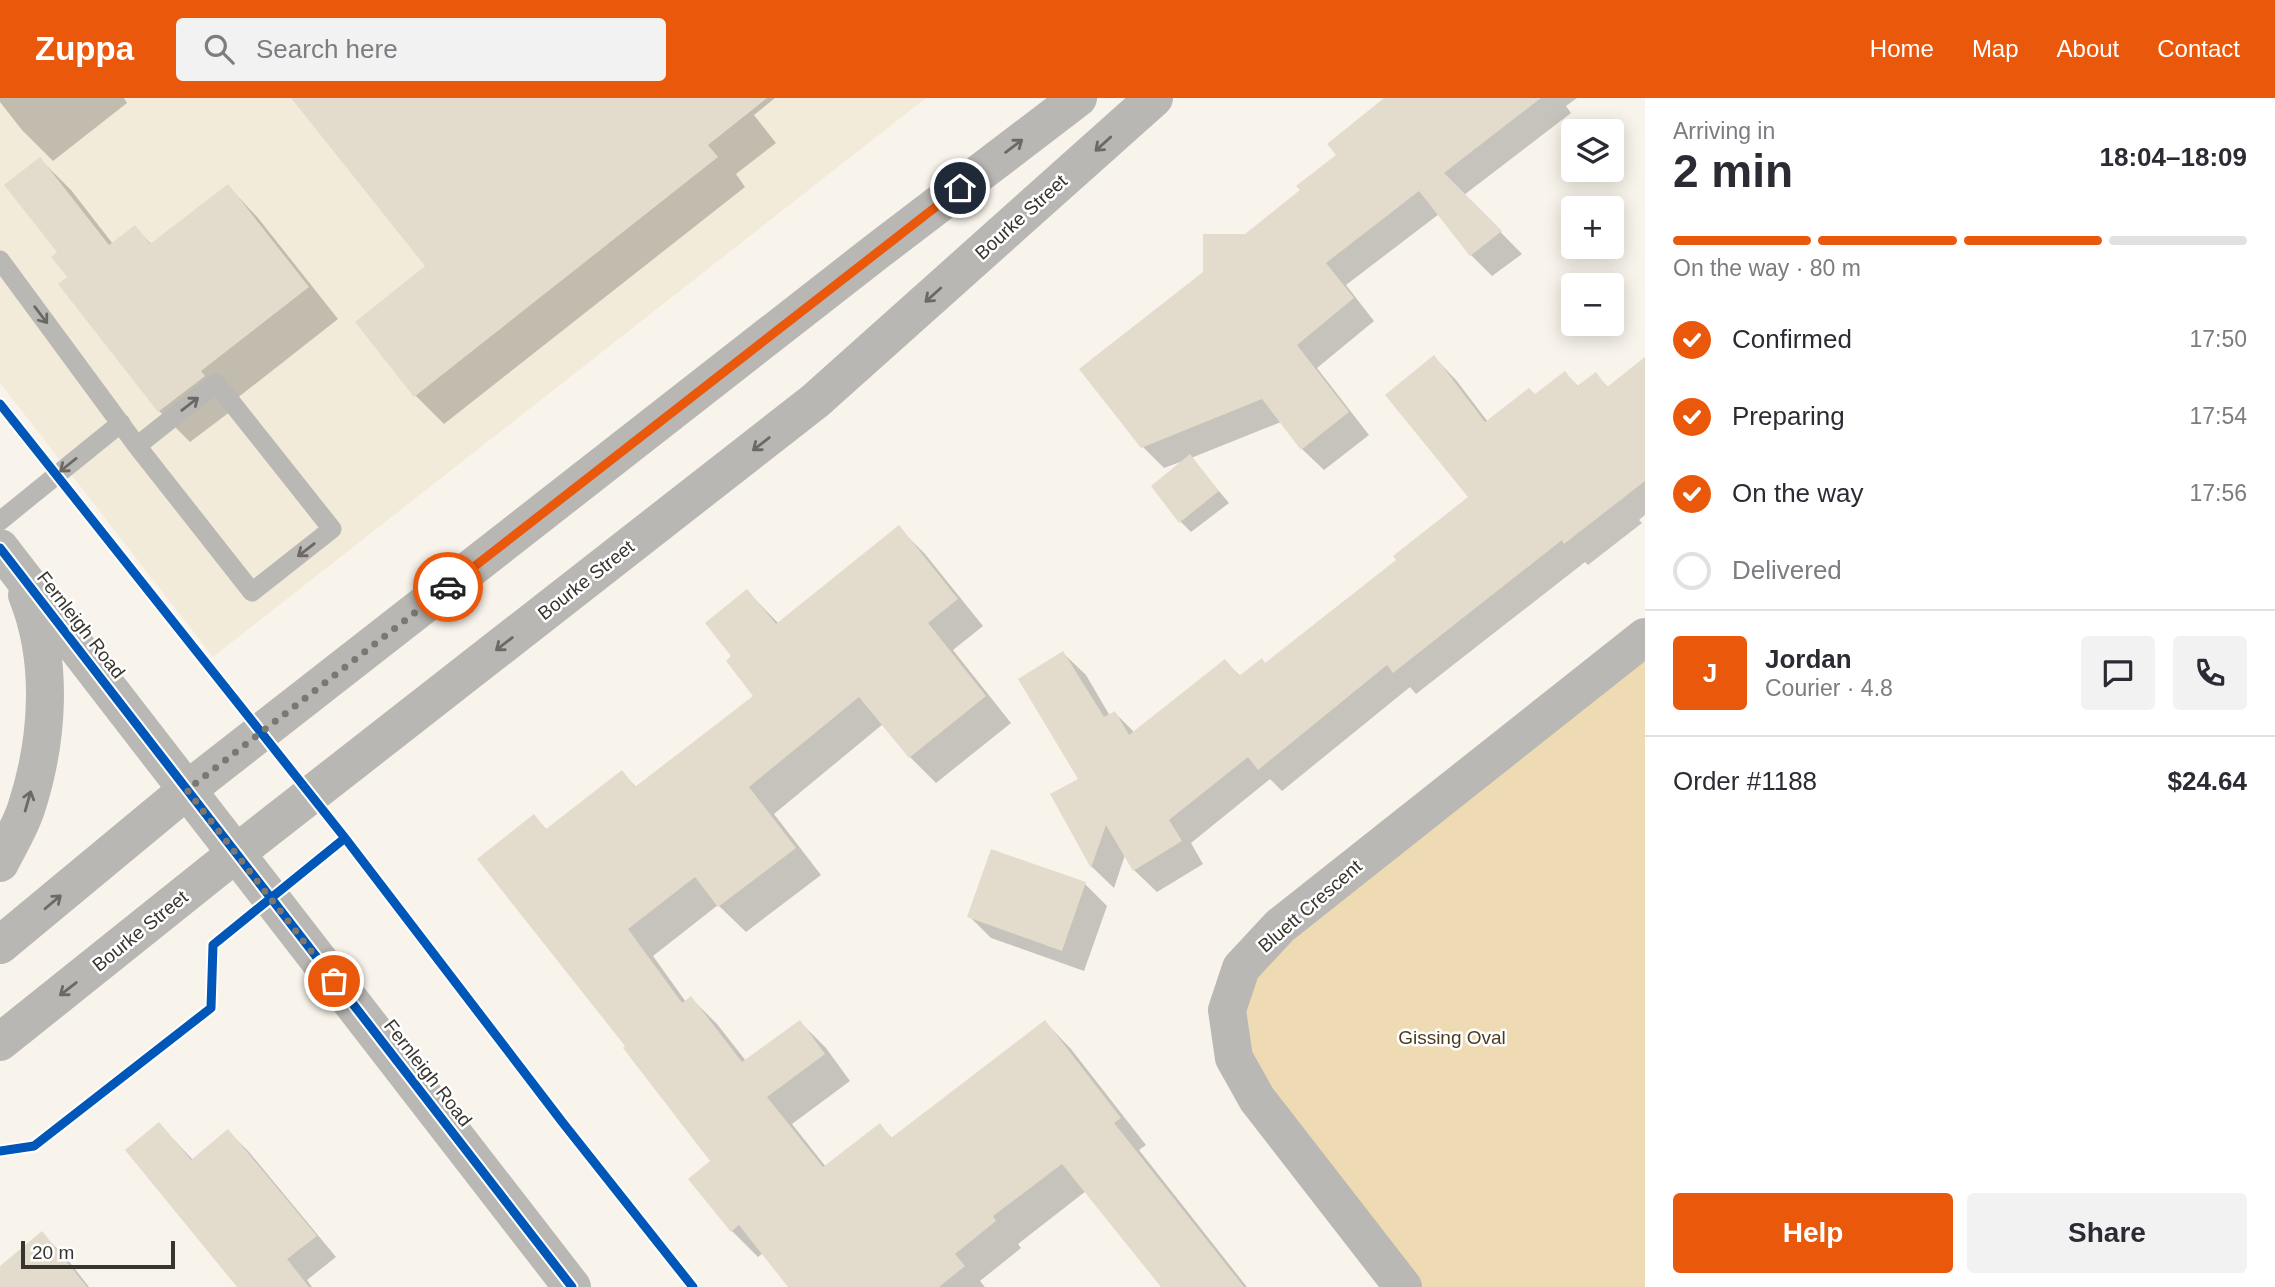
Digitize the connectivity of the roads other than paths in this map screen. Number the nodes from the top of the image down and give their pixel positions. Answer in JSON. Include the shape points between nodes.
{"nodes":[{"id":1,"x":1154,"y":98,"type":"edge"},
{"id":2,"x":1067,"y":101,"type":"edge"},
{"id":3,"x":0,"y":260,"type":"edge"},
{"id":4,"x":121,"y":423,"type":"junction"},
{"id":5,"x":137,"y":446,"type":"junction"},
{"id":6,"x":0,"y":521,"type":"edge"},
{"id":7,"x":8,"y":559,"type":"edge"},
{"id":8,"x":1645,"y":637,"type":"edge"},
{"id":9,"x":187,"y":790,"type":"junction"},
{"id":10,"x":235,"y":854,"type":"junction"},
{"id":11,"x":0,"y":863,"type":"edge"},
{"id":12,"x":0,"y":946,"type":"edge"},
{"id":13,"x":0,"y":1042,"type":"edge"},
{"id":14,"x":572,"y":1287,"type":"edge"},
{"id":15,"x":1403,"y":1287,"type":"edge"}],
"edges":[{"from":1,"to":10,"type":"main road","name":"Bourke Street","one_way":true,"via":[[816,401]]},
{"from":9,"to":2,"type":"main road","one_way":true},
{"from":3,"to":4,"type":"lane","one_way":true},
{"from":4,"to":5,"type":"lane"},
{"from":4,"to":6,"type":"lane","one_way":true},
{"from":5,"to":5,"type":"lane","one_way":true,"via":[[216,383],[332,530],[252,592]]},
{"from":7,"to":9,"type":"street","name":"Fernleigh Road"},
{"from":11,"to":7,"type":"street","one_way":true,"via":[[25,811],[44,717],[44,663],[36,617]]},
{"from":8,"to":15,"type":"street","name":"Bluett Crescent","via":[[1280,926],[1241,968],[1227,1010],[1234,1058],[1257,1099]]},
{"from":9,"to":10,"type":"street","name":"Fernleigh Road"},
{"from":12,"to":9,"type":"main road","one_way":true},
{"from":10,"to":13,"type":"main road","name":"Bourke Street","one_way":true},
{"from":10,"to":14,"type":"street","name":"Fernleigh Road"}]}
